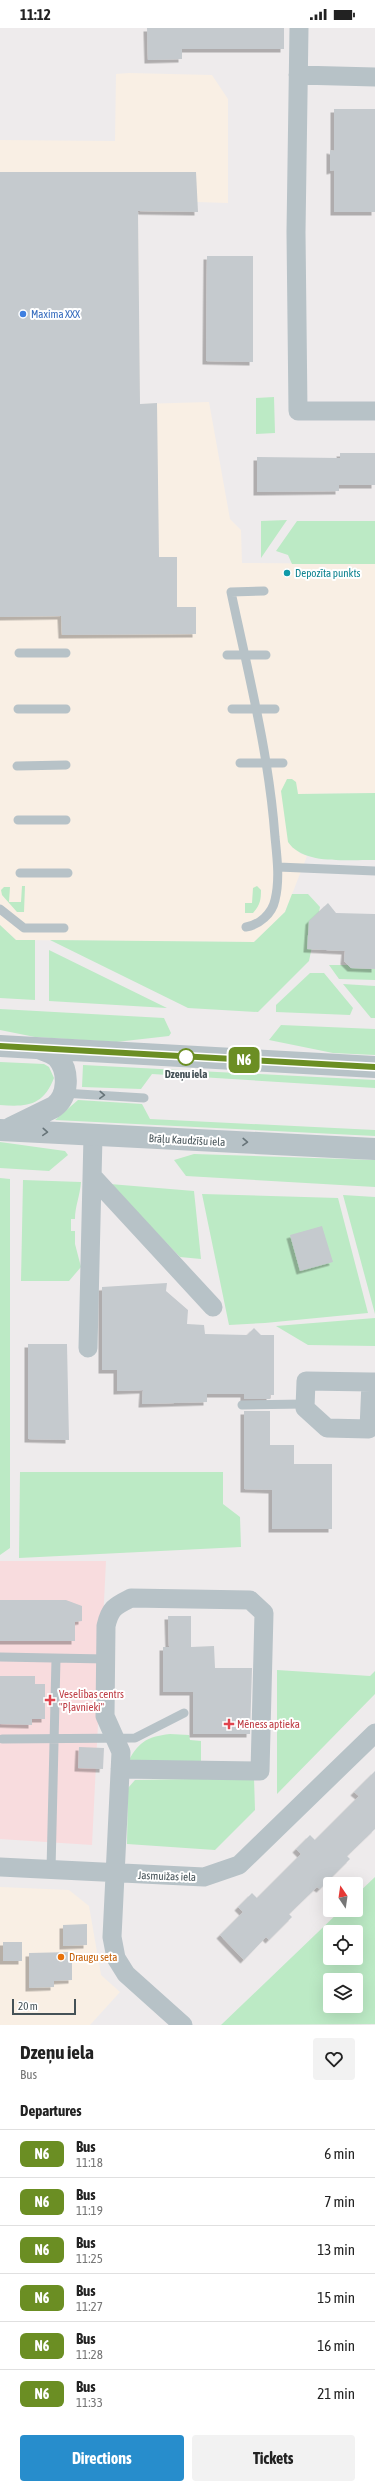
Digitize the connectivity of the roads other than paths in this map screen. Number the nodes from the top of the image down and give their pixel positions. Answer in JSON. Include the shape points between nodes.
{"nodes":[{"id":1,"x":299,"y":28,"type":"edge"},
{"id":2,"x":298,"y":75,"type":"junction"},
{"id":3,"x":375,"y":76,"type":"edge"},
{"id":4,"x":375,"y":411,"type":"edge"},
{"id":5,"x":264,"y":591,"type":"dead end"},
{"id":6,"x":20,"y":653,"type":"dead end"},
{"id":7,"x":66,"y":653,"type":"dead end"},
{"id":8,"x":227,"y":655,"type":"dead end"},
{"id":9,"x":245,"y":655,"type":"junction"},
{"id":10,"x":266,"y":656,"type":"dead end"},
{"id":11,"x":275,"y":708,"type":"dead end"},
{"id":12,"x":18,"y":709,"type":"dead end"},
{"id":13,"x":66,"y":709,"type":"dead end"},
{"id":14,"x":232,"y":709,"type":"dead end"},
{"id":15,"x":255,"y":709,"type":"junction"},
{"id":16,"x":240,"y":763,"type":"dead end"},
{"id":17,"x":266,"y":763,"type":"junction"},
{"id":18,"x":283,"y":763,"type":"dead end"},
{"id":19,"x":66,"y":765,"type":"dead end"},
{"id":20,"x":17,"y":766,"type":"dead end"},
{"id":21,"x":18,"y":820,"type":"dead end"},
{"id":22,"x":66,"y":820,"type":"dead end"},
{"id":23,"x":278,"y":867,"type":"junction"},
{"id":24,"x":375,"y":871,"type":"edge"},
{"id":25,"x":20,"y":873,"type":"dead end"},
{"id":26,"x":68,"y":873,"type":"dead end"},
{"id":27,"x":0,"y":908,"type":"edge"},
{"id":28,"x":246,"y":927,"type":"dead end"},
{"id":29,"x":64,"y":928,"type":"dead end"},
{"id":30,"x":0,"y":1046,"type":"edge"},
{"id":31,"x":41,"y":1048,"type":"junction"},
{"id":32,"x":375,"y":1067,"type":"edge"},
{"id":33,"x":64,"y":1093,"type":"junction"},
{"id":34,"x":144,"y":1098,"type":"dead end"},
{"id":35,"x":3,"y":1130,"type":"edge"},
{"id":36,"x":93,"y":1136,"type":"junction"},
{"id":37,"x":375,"y":1149,"type":"edge"},
{"id":38,"x":93,"y":1178,"type":"junction"},
{"id":39,"x":213,"y":1308,"type":"dead end"},
{"id":40,"x":88,"y":1348,"type":"dead end"},
{"id":41,"x":373,"y":1382,"type":"edge"},
{"id":42,"x":305,"y":1404,"type":"junction"},
{"id":43,"x":242,"y":1405,"type":"dead end"},
{"id":44,"x":0,"y":1657,"type":"edge"},
{"id":45,"x":56,"y":1659,"type":"junction"},
{"id":46,"x":106,"y":1659,"type":"junction"},
{"id":47,"x":184,"y":1713,"type":"dead end"},
{"id":48,"x":375,"y":1733,"type":"edge"},
{"id":49,"x":54,"y":1738,"type":"junction"},
{"id":50,"x":2,"y":1739,"type":"dead end"},
{"id":51,"x":117,"y":1739,"type":"junction"},
{"id":52,"x":120,"y":1769,"type":"junction"},
{"id":53,"x":0,"y":1867,"type":"edge"},
{"id":54,"x":51,"y":1870,"type":"junction"},
{"id":55,"x":115,"y":1874,"type":"junction"},
{"id":56,"x":183,"y":2025,"type":"edge"}],
"edges":[{"from":1,"to":2,"type":"street"},
{"from":2,"to":3,"type":"street"},
{"from":2,"to":4,"type":"street","via":[[298,410]]},
{"from":5,"to":9,"type":"lane","via":[[231,592]]},
{"from":6,"to":7,"type":"lane"},
{"from":8,"to":9,"type":"lane"},
{"from":9,"to":10,"type":"lane"},
{"from":9,"to":15,"type":"lane"},
{"from":11,"to":15,"type":"lane"},
{"from":12,"to":13,"type":"lane"},
{"from":14,"to":15,"type":"lane"},
{"from":15,"to":17,"type":"lane"},
{"from":16,"to":17,"type":"lane"},
{"from":17,"to":18,"type":"lane"},
{"from":17,"to":23,"type":"lane"},
{"from":19,"to":20,"type":"lane"},
{"from":21,"to":22,"type":"lane"},
{"from":23,"to":24,"type":"lane"},
{"from":23,"to":28,"type":"lane","via":[[275,901],[267,916],[254,926]]},
{"from":25,"to":26,"type":"lane"},
{"from":27,"to":29,"type":"lane","via":[[24,928]]},
{"from":30,"to":31,"type":"street"},
{"from":31,"to":32,"type":"street"},
{"from":31,"to":33,"type":"street","via":[[53,1053],[62,1064],[66,1074]]},
{"from":33,"to":34,"type":"lane","one_way":true},
{"from":33,"to":35,"type":"street","via":[[59,1104],[48,1111]]},
{"from":35,"to":36,"type":"street","name":"Brāļu Kaudzīšu iela","one_way":true},
{"from":36,"to":37,"type":"street","name":"Brāļu Kaudzīšu iela","one_way":true},
{"from":36,"to":38,"type":"street"},
{"from":38,"to":39,"type":"street"},
{"from":38,"to":40,"type":"street"},
{"from":41,"to":42,"type":"street","via":[[306,1381]]},
{"from":41,"to":42,"type":"street","via":[[369,1429],[327,1428],[305,1408]]},
{"from":42,"to":43,"type":"lane"},
{"from":44,"to":45,"type":"lane"},
{"from":45,"to":46,"type":"lane"},
{"from":45,"to":49,"type":"lane"},
{"from":46,"to":51,"type":"street","via":[[105,1716]]},
{"from":46,"to":52,"type":"street","via":[[106,1626],[109,1613],[117,1605],[131,1598],[250,1600],[264,1613],[260,1771]]},
{"from":47,"to":51,"type":"lane","via":[[135,1738]]},
{"from":48,"to":55,"type":"street","name":"Jasmuižas iela","via":[[239,1865],[204,1877]]},
{"from":49,"to":50,"type":"lane"},
{"from":49,"to":51,"type":"lane"},
{"from":49,"to":54,"type":"lane"},
{"from":51,"to":52,"type":"street","via":[[121,1752]]},
{"from":52,"to":55,"type":"street"},
{"from":53,"to":54,"type":"street","name":"Jasmuižas iela"},
{"from":54,"to":55,"type":"street","name":"Jasmuižas iela"},
{"from":55,"to":56,"type":"street","via":[[112,1937],[116,1958],[126,1974]]}]}
